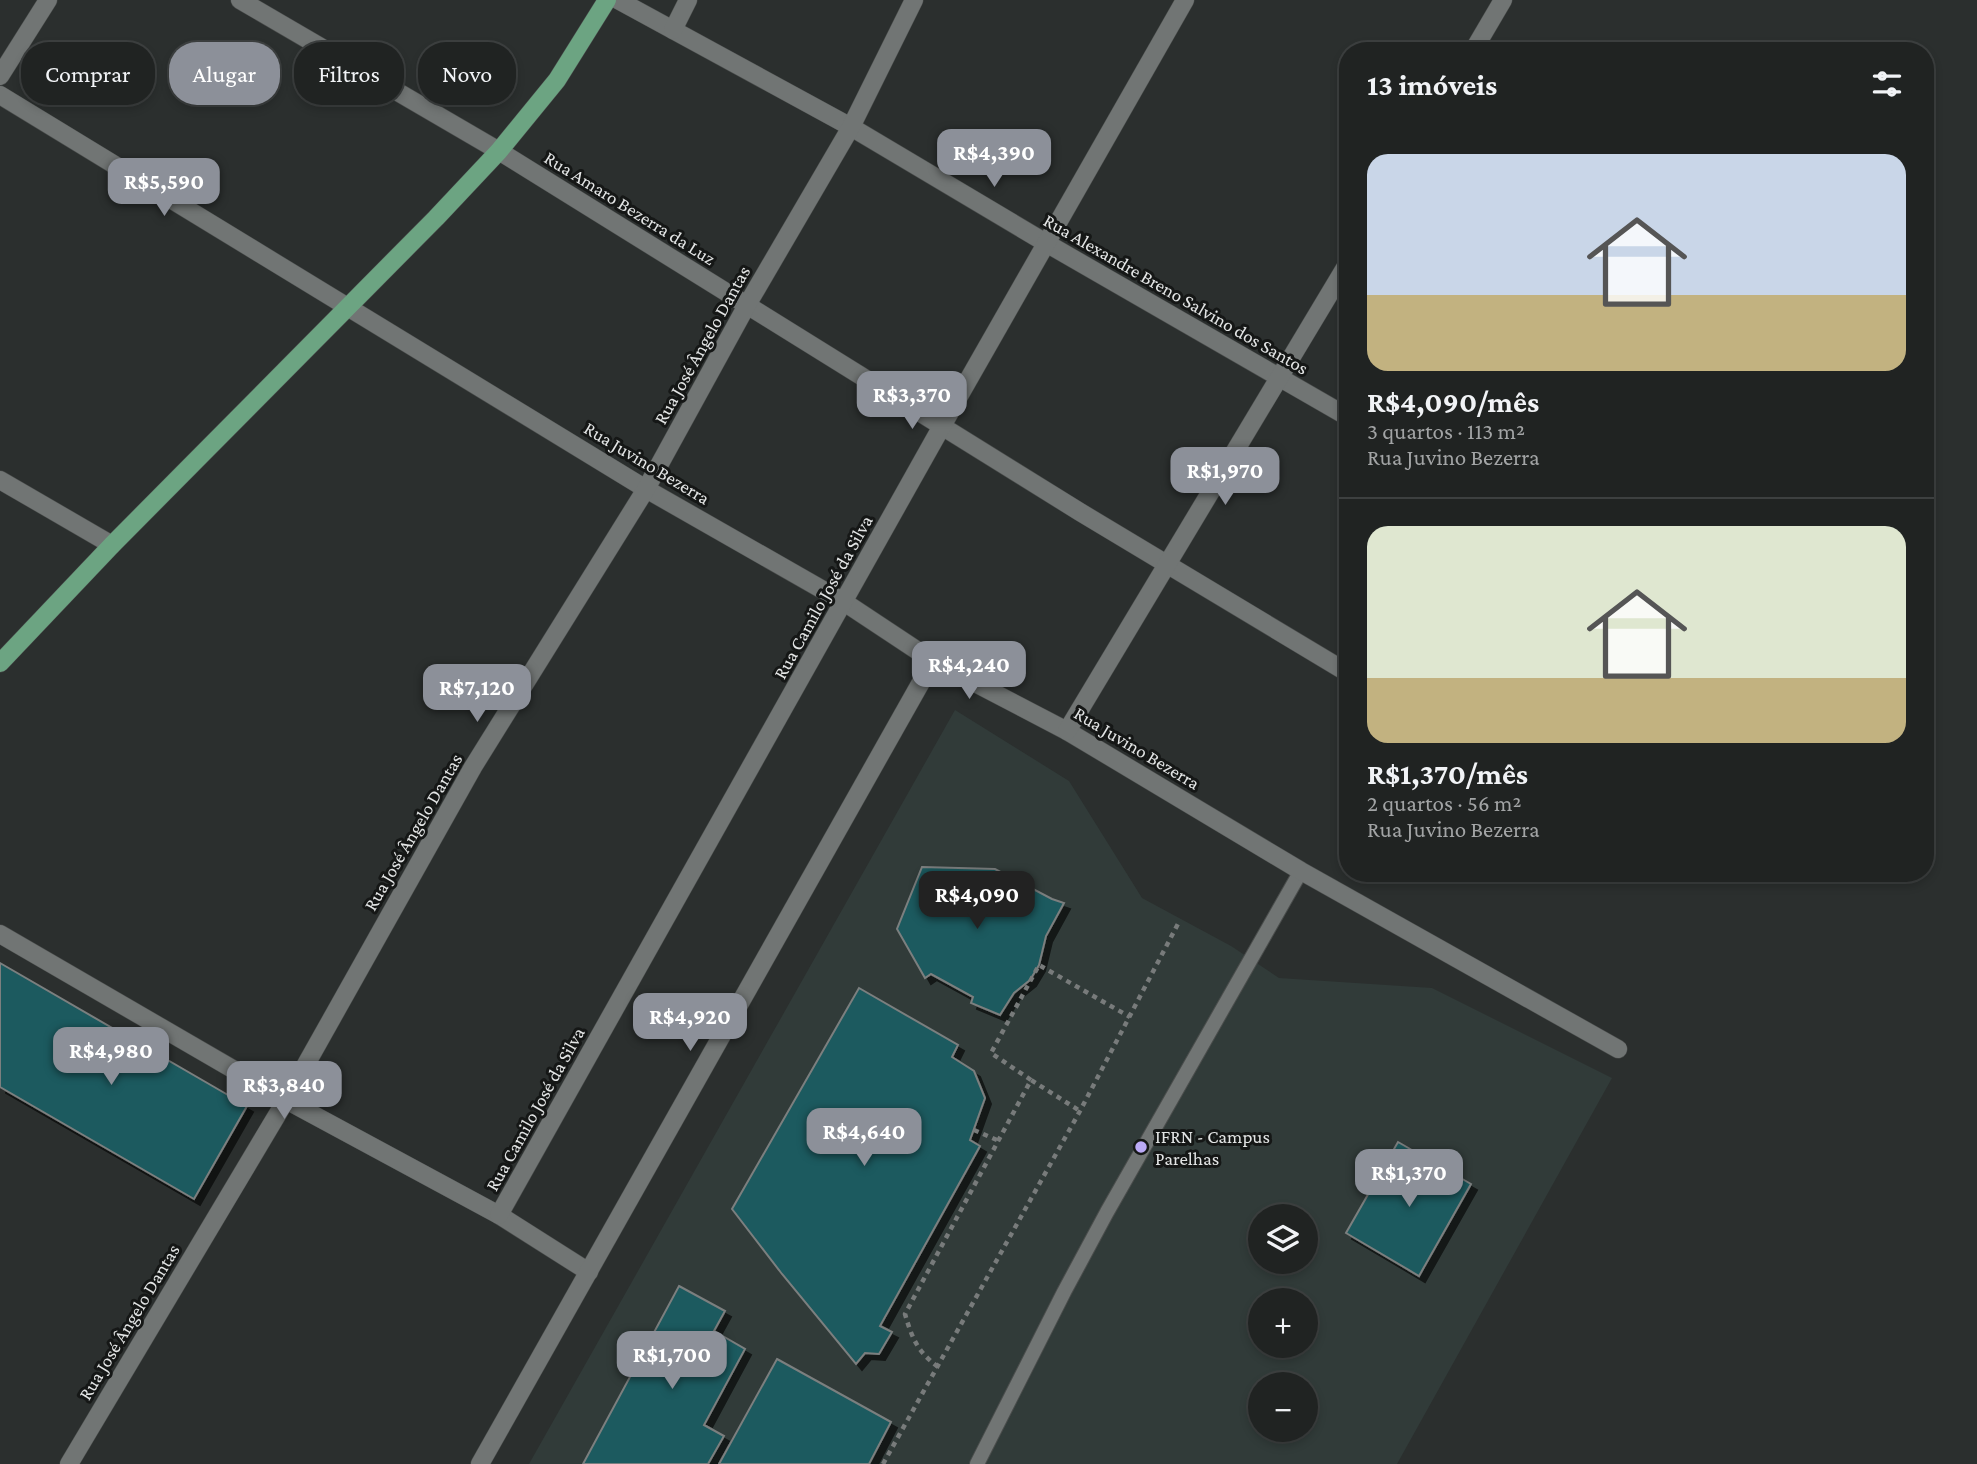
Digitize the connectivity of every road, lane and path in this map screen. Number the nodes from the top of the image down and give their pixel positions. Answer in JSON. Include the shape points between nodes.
{"nodes":[{"id":1,"x":48,"y":0,"type":"edge"},
{"id":2,"x":240,"y":0,"type":"edge"},
{"id":3,"x":607,"y":0,"type":"edge"},
{"id":4,"x":618,"y":0,"type":"edge"},
{"id":5,"x":688,"y":0,"type":"edge"},
{"id":6,"x":914,"y":0,"type":"edge"},
{"id":7,"x":1185,"y":0,"type":"edge"},
{"id":8,"x":1503,"y":0,"type":"edge"},
{"id":9,"x":673,"y":30,"type":"junction"},
{"id":10,"x":1478,"y":42,"type":"edge"},
{"id":11,"x":0,"y":76,"type":"edge"},
{"id":12,"x":0,"y":96,"type":"edge"},
{"id":13,"x":851,"y":127,"type":"junction"},
{"id":14,"x":499,"y":151,"type":"junction"},
{"id":15,"x":1046,"y":243,"type":"junction"},
{"id":16,"x":1339,"y":277,"type":"edge"},
{"id":17,"x":747,"y":305,"type":"junction"},
{"id":18,"x":349,"y":307,"type":"junction"},
{"id":19,"x":1280,"y":377,"type":"junction"},
{"id":20,"x":1339,"y":412,"type":"edge"},
{"id":21,"x":942,"y":426,"type":"junction"},
{"id":22,"x":0,"y":480,"type":"edge"},
{"id":23,"x":646,"y":489,"type":"junction"},
{"id":24,"x":112,"y":545,"type":"junction"},
{"id":25,"x":1168,"y":565,"type":"junction"},
{"id":26,"x":844,"y":602,"type":"junction"},
{"id":27,"x":933,"y":661,"type":"junction"},
{"id":28,"x":0,"y":663,"type":"edge"},
{"id":29,"x":1339,"y":668,"type":"edge"},
{"id":30,"x":1067,"y":731,"type":"junction"},
{"id":31,"x":1301,"y":871,"type":"junction"},
{"id":32,"x":1180,"y":920,"type":"dead end"},
{"id":33,"x":0,"y":934,"type":"edge"},
{"id":34,"x":1130,"y":1017,"type":"junction"},
{"id":35,"x":1618,"y":1049,"type":"dead end"},
{"id":36,"x":1031,"y":1080,"type":"junction"},
{"id":37,"x":286,"y":1100,"type":"junction"},
{"id":38,"x":1080,"y":1111,"type":"junction"},
{"id":39,"x":974,"y":1130,"type":"dead end"},
{"id":40,"x":998,"y":1140,"type":"junction"},
{"id":41,"x":499,"y":1215,"type":"junction"},
{"id":42,"x":589,"y":1272,"type":"junction"},
{"id":43,"x":938,"y":1367,"type":"junction"},
{"id":44,"x":69,"y":1464,"type":"edge"},
{"id":45,"x":480,"y":1464,"type":"edge"},
{"id":46,"x":883,"y":1464,"type":"edge"},
{"id":47,"x":977,"y":1464,"type":"edge"}],
"edges":[{"from":1,"to":11,"type":"street"},
{"from":2,"to":14,"type":"street","name":"Rua Amaro Bezerra da Luz"},
{"from":3,"to":14,"type":"main road","via":[[557,80]]},
{"from":4,"to":9,"type":"street","name":"Rua Alexandre Breno Salvino dos Santos"},
{"from":5,"to":9,"type":"street"},
{"from":6,"to":13,"type":"street","name":"Rua José Ângelo Dantas"},
{"from":7,"to":15,"type":"street","name":"Rua Camilo José da Silva"},
{"from":8,"to":10,"type":"street"},
{"from":9,"to":13,"type":"street","name":"Rua Alexandre Breno Salvino dos Santos"},
{"from":12,"to":18,"type":"street","name":"Rua Juvino Bezerra"},
{"from":13,"to":15,"type":"street","name":"Rua Alexandre Breno Salvino dos Santos"},
{"from":13,"to":17,"type":"street","name":"Rua José Ângelo Dantas"},
{"from":14,"to":17,"type":"street","name":"Rua Amaro Bezerra da Luz"},
{"from":14,"to":18,"type":"main road"},
{"from":15,"to":19,"type":"street","name":"Rua Alexandre Breno Salvino dos Santos"},
{"from":15,"to":21,"type":"street","name":"Rua Camilo José da Silva"},
{"from":16,"to":19,"type":"street"},
{"from":17,"to":21,"type":"street","name":"Rua Amaro Bezerra da Luz"},
{"from":17,"to":23,"type":"street","name":"Rua José Ângelo Dantas"},
{"from":18,"to":23,"type":"street","name":"Rua Juvino Bezerra"},
{"from":18,"to":24,"type":"main road"},
{"from":19,"to":20,"type":"street","name":"Rua Alexandre Breno Salvino dos Santos"},
{"from":19,"to":25,"type":"street"},
{"from":21,"to":25,"type":"street","name":"Rua Amaro Bezerra da Luz"},
{"from":21,"to":26,"type":"street","name":"Rua Camilo José da Silva"},
{"from":22,"to":24,"type":"street"},
{"from":23,"to":26,"type":"street","name":"Rua Juvino Bezerra"},
{"from":23,"to":37,"type":"street","name":"Rua José Ângelo Dantas","via":[[473,767]]},
{"from":24,"to":28,"type":"main road"},
{"from":25,"to":29,"type":"street","name":"Rua Amaro Bezerra da Luz"},
{"from":25,"to":30,"type":"street"},
{"from":26,"to":27,"type":"street","name":"Rua Juvino Bezerra"},
{"from":26,"to":41,"type":"street","name":"Rua Camilo José da Silva"},
{"from":27,"to":30,"type":"street","name":"Rua Juvino Bezerra"},
{"from":27,"to":42,"type":"street"},
{"from":30,"to":31,"type":"street","name":"Rua Juvino Bezerra"},
{"from":31,"to":35,"type":"street","name":"Rua Juvino Bezerra"},
{"from":31,"to":47,"type":"lane","via":[[1107,1212]]},
{"from":32,"to":34,"type":"path"},
{"from":33,"to":37,"type":"street"},
{"from":34,"to":36,"type":"path","via":[[1039,965],[991,1053]]},
{"from":34,"to":38,"type":"path"},
{"from":36,"to":38,"type":"path"},
{"from":36,"to":40,"type":"path"},
{"from":37,"to":41,"type":"street"},
{"from":37,"to":44,"type":"street","name":"Rua José Ângelo Dantas"},
{"from":38,"to":43,"type":"path"},
{"from":39,"to":40,"type":"path"},
{"from":40,"to":43,"type":"path","via":[[905,1314],[912,1338]]},
{"from":41,"to":42,"type":"street"},
{"from":42,"to":45,"type":"street"},
{"from":43,"to":46,"type":"path"}]}
